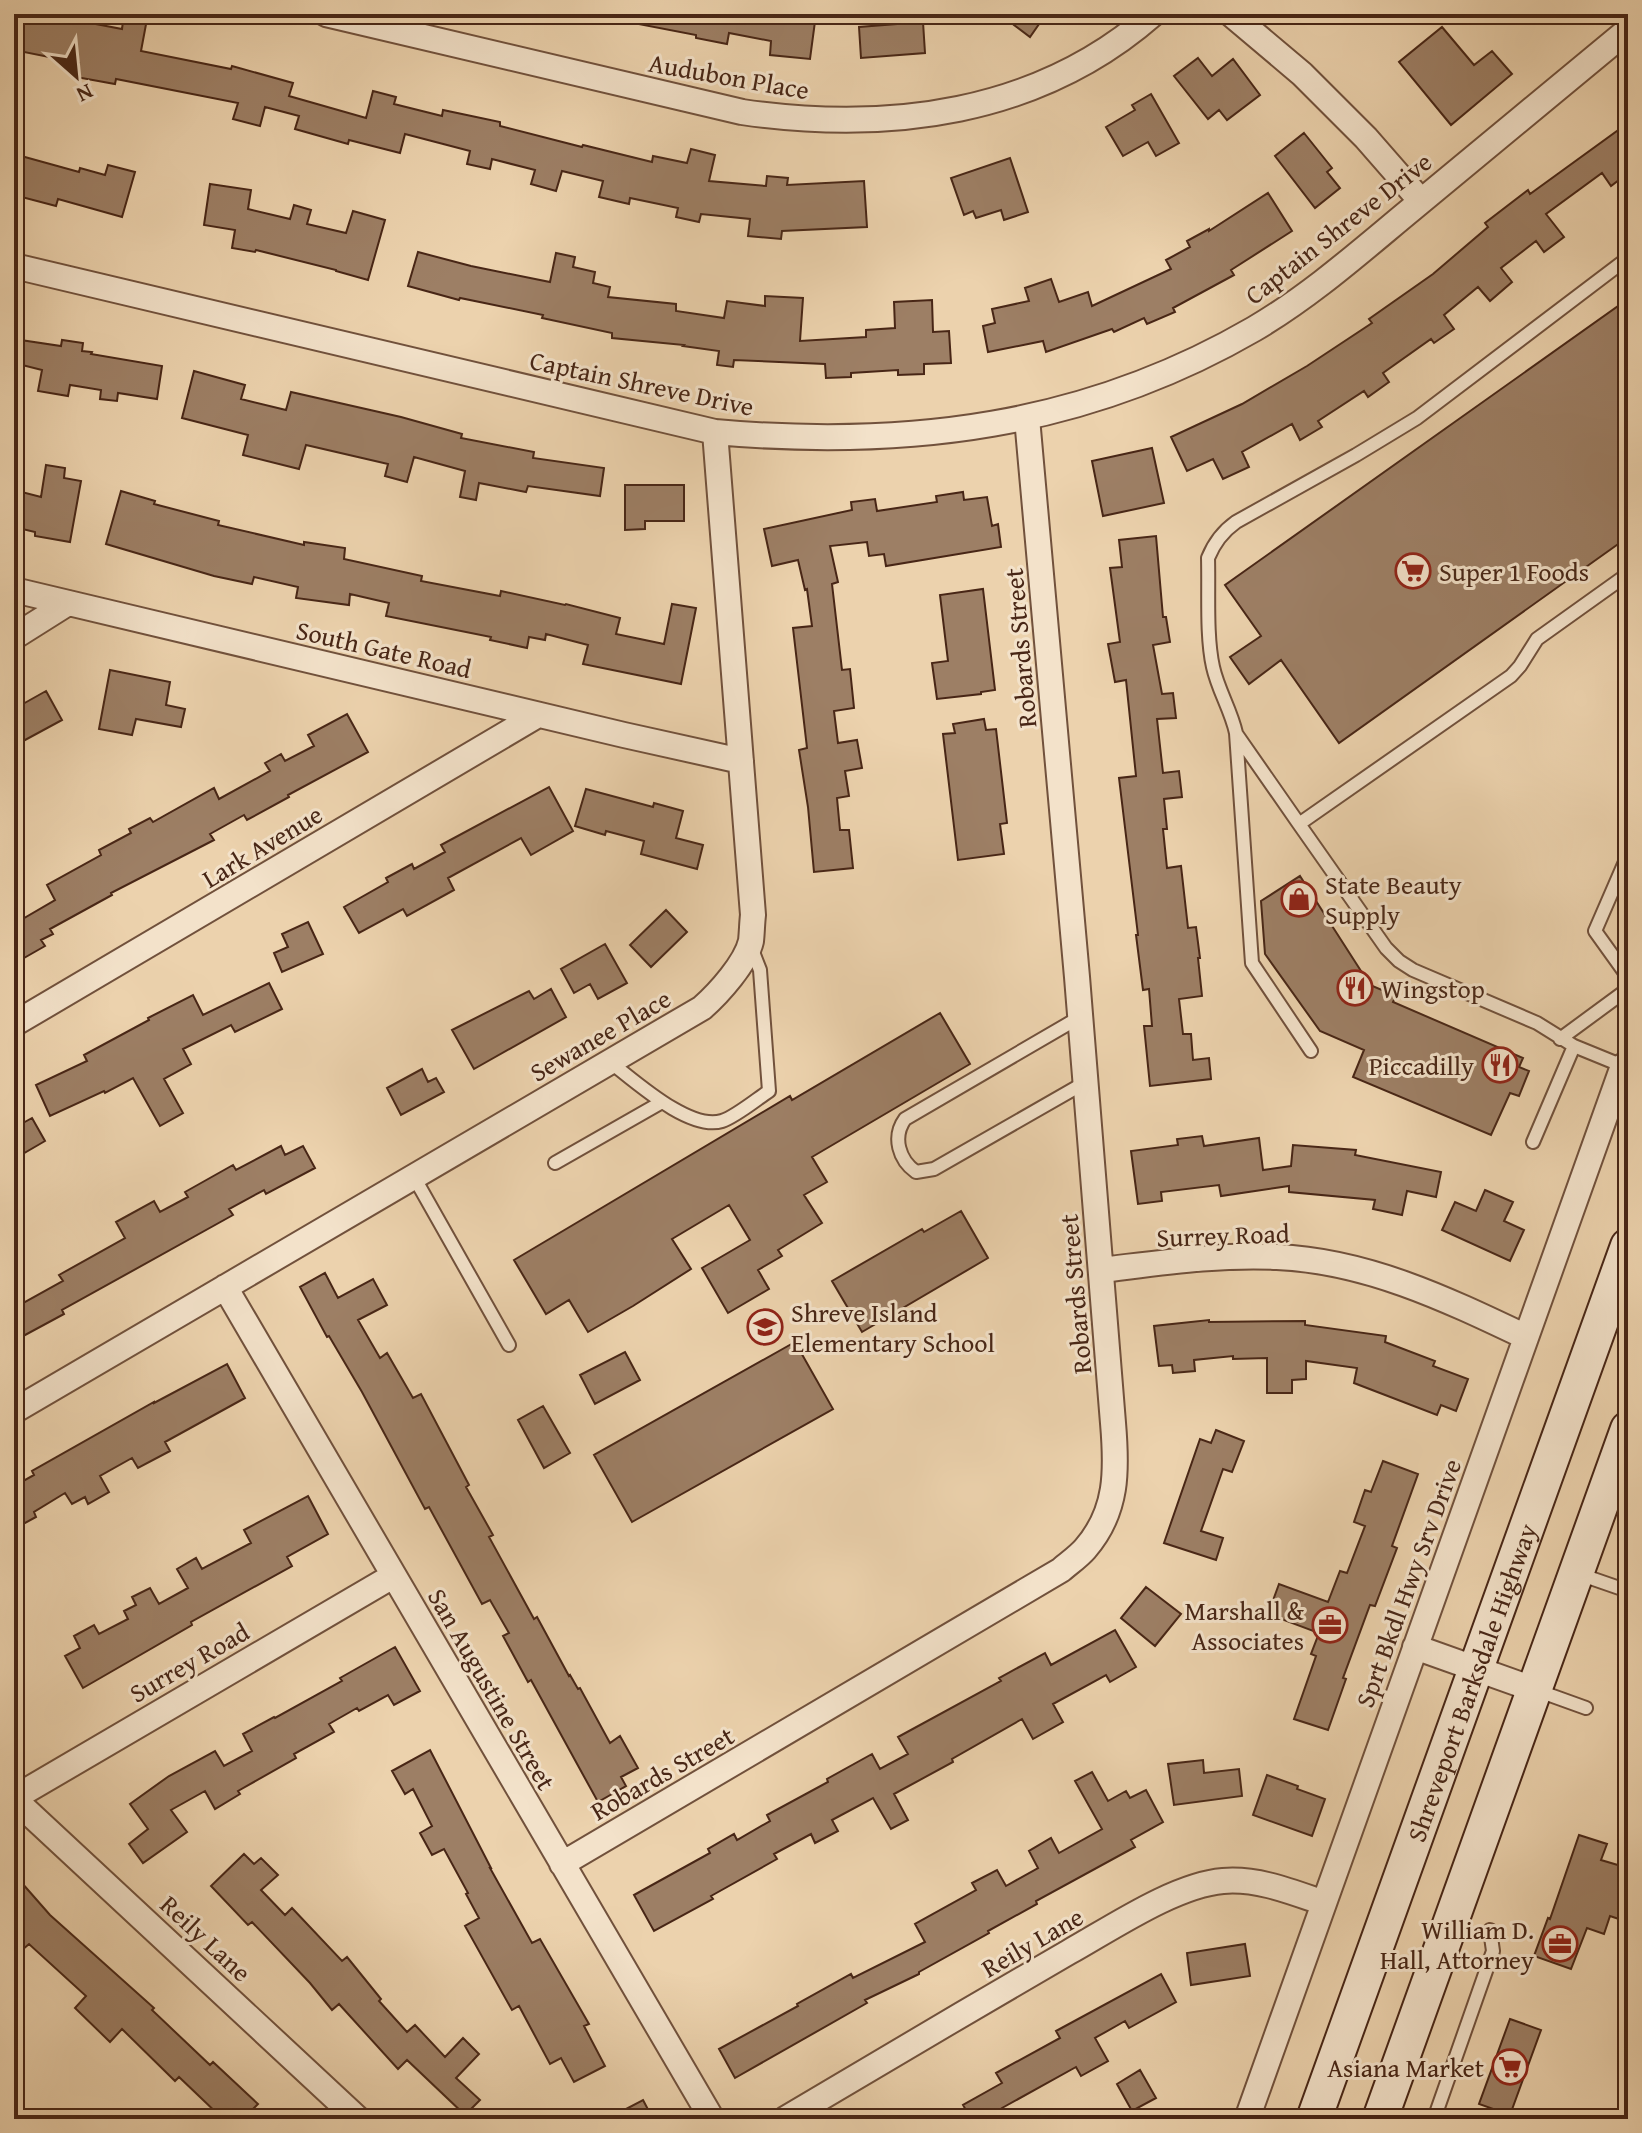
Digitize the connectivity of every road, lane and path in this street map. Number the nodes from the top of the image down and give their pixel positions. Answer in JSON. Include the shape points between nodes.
{"nodes":[{"id":1,"x":326,"y":14,"type":"edge"},
{"id":2,"x":1153,"y":14,"type":"edge"},
{"id":3,"x":1231,"y":14,"type":"edge"},
{"id":4,"x":1628,"y":30,"type":"edge"},
{"id":5,"x":1421,"y":201,"type":"junction"},
{"id":6,"x":1628,"y":258,"type":"edge"},
{"id":7,"x":14,"y":266,"type":"edge"},
{"id":8,"x":1027,"y":418,"type":"junction"},
{"id":9,"x":715,"y":432,"type":"junction"},
{"id":10,"x":1628,"y":574,"type":"edge"},
{"id":11,"x":14,"y":590,"type":"edge"},
{"id":12,"x":68,"y":603,"type":"junction"},
{"id":13,"x":14,"y":637,"type":"edge"},
{"id":14,"x":538,"y":715,"type":"junction"},
{"id":15,"x":1236,"y":733,"type":"junction"},
{"id":16,"x":741,"y":761,"type":"junction"},
{"id":17,"x":1299,"y":824,"type":"junction"},
{"id":18,"x":1628,"y":855,"type":"edge"},
{"id":19,"x":750,"y":944,"type":"junction"},
{"id":20,"x":1628,"y":977,"type":"edge"},
{"id":21,"x":1628,"y":989,"type":"edge"},
{"id":22,"x":1080,"y":1017,"type":"junction"},
{"id":23,"x":14,"y":1024,"type":"edge"},
{"id":24,"x":1560,"y":1039,"type":"junction"},
{"id":25,"x":1574,"y":1046,"type":"junction"},
{"id":26,"x":1311,"y":1051,"type":"dead end"},
{"id":27,"x":610,"y":1062,"type":"junction"},
{"id":28,"x":1625,"y":1067,"type":"edge"},
{"id":29,"x":1086,"y":1082,"type":"junction"},
{"id":30,"x":662,"y":1102,"type":"junction"},
{"id":31,"x":1533,"y":1142,"type":"dead end"},
{"id":32,"x":555,"y":1163,"type":"dead end"},
{"id":33,"x":414,"y":1177,"type":"junction"},
{"id":34,"x":1628,"y":1246,"type":"edge"},
{"id":35,"x":1101,"y":1270,"type":"junction"},
{"id":36,"x":225,"y":1287,"type":"junction"},
{"id":37,"x":1526,"y":1337,"type":"junction"},
{"id":38,"x":509,"y":1345,"type":"dead end"},
{"id":39,"x":14,"y":1411,"type":"edge"},
{"id":40,"x":1628,"y":1429,"type":"edge"},
{"id":41,"x":1576,"y":1573,"type":"junction"},
{"id":42,"x":393,"y":1576,"type":"junction"},
{"id":43,"x":1628,"y":1591,"type":"edge"},
{"id":44,"x":1415,"y":1647,"type":"junction"},
{"id":45,"x":1476,"y":1669,"type":"junction"},
{"id":46,"x":1533,"y":1689,"type":"junction"},
{"id":47,"x":1586,"y":1708,"type":"dead end"},
{"id":48,"x":14,"y":1798,"type":"edge"},
{"id":49,"x":562,"y":1864,"type":"junction"},
{"id":50,"x":1324,"y":1903,"type":"junction"},
{"id":51,"x":1490,"y":1930,"type":"dead end"},
{"id":52,"x":358,"y":2119,"type":"edge"},
{"id":53,"x":712,"y":2119,"type":"edge"},
{"id":54,"x":785,"y":2119,"type":"edge"},
{"id":55,"x":1247,"y":2119,"type":"edge"},
{"id":56,"x":1314,"y":2119,"type":"edge"},
{"id":57,"x":1380,"y":2119,"type":"edge"},
{"id":58,"x":1434,"y":2119,"type":"edge"}],
"edges":[{"from":1,"to":2,"type":"street","name":"Audubon Place","via":[[742,112],[847,120],[943,113],[1027,89],[1093,57]]},
{"from":3,"to":5,"type":"street","via":[[1313,84]]},
{"from":4,"to":5,"type":"street","name":"Captain Shreve Drive"},
{"from":5,"to":8,"type":"street","name":"Captain Shreve Drive","via":[[1321,284],[1255,328],[1113,395]]},
{"from":6,"to":15,"type":"lane","via":[[1417,418],[1236,522],[1218,538],[1208,558],[1211,655]]},
{"from":7,"to":9,"type":"street","name":"Captain Shreve Drive"},
{"from":8,"to":9,"type":"street","name":"Captain Shreve Drive","via":[[860,438]]},
{"from":8,"to":22,"type":"street","name":"Robards Street"},
{"from":9,"to":16,"type":"street","name":"Sewanee Place"},
{"from":10,"to":17,"type":"lane","via":[[1537,639],[1511,676]]},
{"from":11,"to":12,"type":"street","name":"South Gate Road"},
{"from":12,"to":13,"type":"street"},
{"from":12,"to":14,"type":"street","name":"South Gate Road"},
{"from":14,"to":16,"type":"street","name":"South Gate Road"},
{"from":14,"to":23,"type":"street","name":"Lark Avenue"},
{"from":15,"to":17,"type":"lane"},
{"from":15,"to":26,"type":"lane","via":[[1252,963]]},
{"from":16,"to":19,"type":"street","name":"Sewanee Place","via":[[753,915]]},
{"from":17,"to":24,"type":"lane","via":[[1399,961],[1537,1023]]},
{"from":18,"to":20,"type":"lane","via":[[1595,931]]},
{"from":19,"to":27,"type":"street","name":"Sewanee Place","via":[[714,998]]},
{"from":19,"to":30,"type":"lane","via":[[760,970],[769,1091],[723,1121],[708,1122]]},
{"from":21,"to":24,"type":"lane"},
{"from":22,"to":29,"type":"street","name":"Robards Street"},
{"from":22,"to":29,"type":"lane","via":[[905,1119],[898,1144],[916,1172],[934,1169]]},
{"from":24,"to":25,"type":"lane"},
{"from":25,"to":28,"type":"lane"},
{"from":25,"to":31,"type":"lane"},
{"from":27,"to":30,"type":"lane"},
{"from":27,"to":33,"type":"street","name":"Sewanee Place"},
{"from":28,"to":37,"type":"street","name":"Sprt Bkdl Hwy Srv Drive"},
{"from":29,"to":35,"type":"street","name":"Robards Street"},
{"from":30,"to":32,"type":"lane"},
{"from":33,"to":36,"type":"street","name":"Sewanee Place"},
{"from":33,"to":38,"type":"lane"},
{"from":34,"to":45,"type":"main road","name":"Shreveport Barksdale Highway"},
{"from":35,"to":37,"type":"street","name":"Surrey Road","via":[[1230,1257],[1332,1264],[1430,1292]]},
{"from":35,"to":49,"type":"street","name":"Robards Street","via":[[1116,1479],[1102,1524],[1085,1550],[1061,1570]]},
{"from":36,"to":39,"type":"street","name":"Sewanee Place"},
{"from":36,"to":42,"type":"street","name":"San Augustine Street"},
{"from":37,"to":44,"type":"street","name":"Sprt Bkdl Hwy Srv Drive"},
{"from":40,"to":41,"type":"main road"},
{"from":41,"to":43,"type":"lane"},
{"from":41,"to":46,"type":"main road"},
{"from":42,"to":48,"type":"street","name":"Surrey Road"},
{"from":42,"to":49,"type":"street","name":"San Augustine Street"},
{"from":44,"to":45,"type":"street"},
{"from":44,"to":50,"type":"street","name":"Sprt Bkdl Hwy Srv Drive"},
{"from":45,"to":46,"type":"street"},
{"from":45,"to":56,"type":"main road","name":"Shreveport Barksdale Highway"},
{"from":46,"to":47,"type":"lane"},
{"from":46,"to":57,"type":"main road"},
{"from":48,"to":52,"type":"street","name":"Reily Lane"},
{"from":49,"to":53,"type":"street","name":"San Augustine Street"},
{"from":50,"to":54,"type":"street","name":"Reily Lane","via":[[1254,1882],[1196,1885]]},
{"from":50,"to":55,"type":"street","name":"Sprt Bkdl Hwy Srv Drive"},
{"from":51,"to":58,"type":"lane","via":[[1493,1951]]}]}
